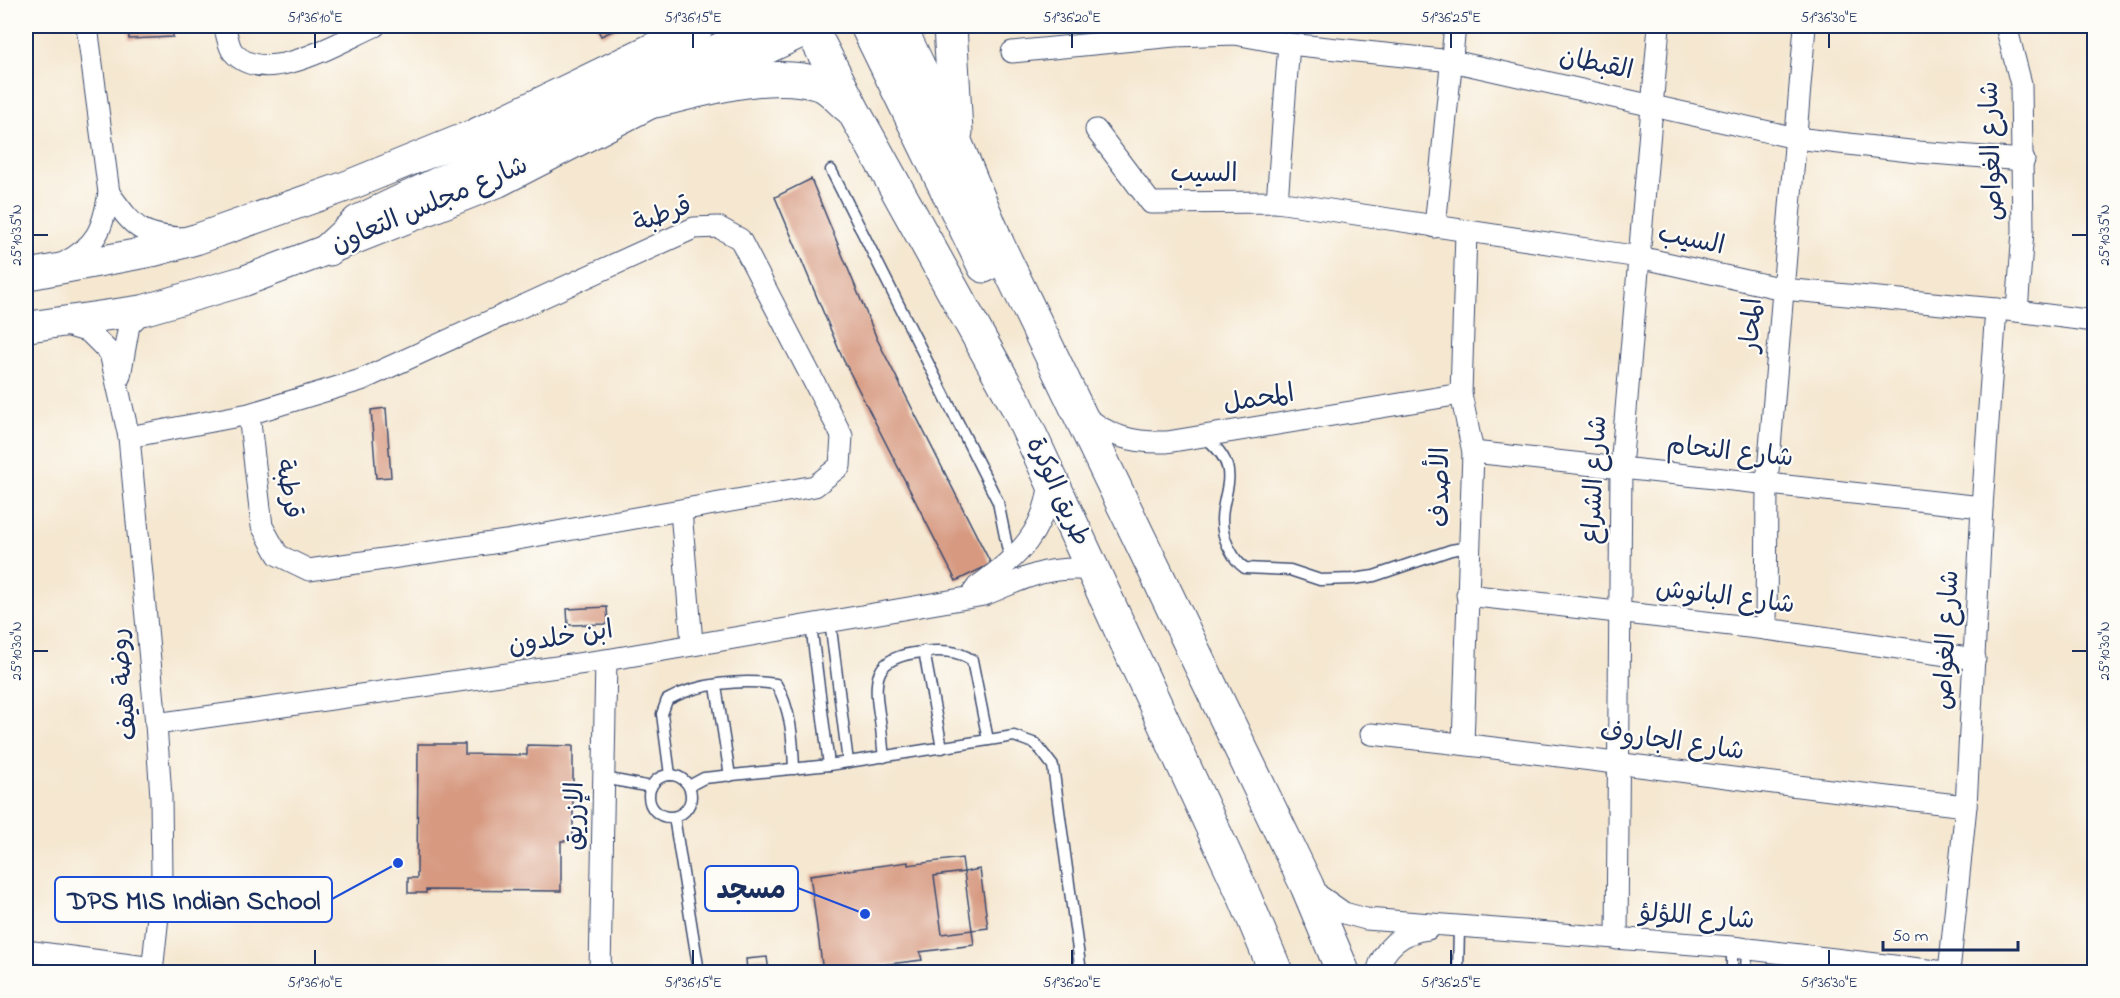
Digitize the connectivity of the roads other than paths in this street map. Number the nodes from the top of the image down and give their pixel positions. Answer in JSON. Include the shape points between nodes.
{"nodes":[{"id":1,"x":87,"y":26,"type":"edge"},
{"id":2,"x":224,"y":26,"type":"edge"},
{"id":3,"x":375,"y":26,"type":"edge"},
{"id":4,"x":670,"y":26,"type":"edge"},
{"id":5,"x":699,"y":26,"type":"edge"},
{"id":6,"x":770,"y":26,"type":"edge"},
{"id":7,"x":812,"y":26,"type":"edge"},
{"id":8,"x":867,"y":26,"type":"edge"},
{"id":9,"x":899,"y":26,"type":"edge"},
{"id":10,"x":950,"y":26,"type":"edge"},
{"id":11,"x":1455,"y":26,"type":"edge"},
{"id":12,"x":1659,"y":26,"type":"edge"},
{"id":13,"x":1805,"y":26,"type":"edge"},
{"id":14,"x":2006,"y":26,"type":"edge"},
{"id":15,"x":1144,"y":32,"type":"edge"},
{"id":16,"x":1289,"y":44,"type":"junction"},
{"id":17,"x":1012,"y":52,"type":"dead end"},
{"id":18,"x":1452,"y":61,"type":"junction"},
{"id":19,"x":622,"y":64,"type":"junction"},
{"id":20,"x":655,"y":101,"type":"junction"},
{"id":21,"x":1652,"y":105,"type":"junction"},
{"id":22,"x":854,"y":112,"type":"junction"},
{"id":23,"x":1096,"y":130,"type":"dead end"},
{"id":24,"x":1796,"y":138,"type":"junction"},
{"id":25,"x":957,"y":146,"type":"junction"},
{"id":26,"x":2024,"y":160,"type":"junction"},
{"id":27,"x":831,"y":170,"type":"dead end"},
{"id":28,"x":109,"y":193,"type":"junction"},
{"id":29,"x":1277,"y":202,"type":"junction"},
{"id":30,"x":1435,"y":227,"type":"junction"},
{"id":31,"x":1466,"y":232,"type":"junction"},
{"id":32,"x":197,"y":239,"type":"junction"},
{"id":33,"x":329,"y":249,"type":"junction"},
{"id":34,"x":1639,"y":257,"type":"junction"},
{"id":35,"x":39,"y":273,"type":"edge"},
{"id":36,"x":1783,"y":289,"type":"junction"},
{"id":37,"x":1996,"y":309,"type":"junction"},
{"id":38,"x":144,"y":310,"type":"junction"},
{"id":39,"x":2017,"y":311,"type":"junction"},
{"id":40,"x":2094,"y":321,"type":"edge"},
{"id":41,"x":60,"y":323,"type":"junction"},
{"id":42,"x":26,"y":327,"type":"edge"},
{"id":43,"x":119,"y":391,"type":"junction"},
{"id":44,"x":1461,"y":394,"type":"junction"},
{"id":45,"x":1076,"y":407,"type":"junction"},
{"id":46,"x":249,"y":414,"type":"junction"},
{"id":47,"x":129,"y":436,"type":"junction"},
{"id":48,"x":1203,"y":436,"type":"junction"},
{"id":49,"x":1473,"y":452,"type":"junction"},
{"id":50,"x":1621,"y":468,"type":"junction"},
{"id":51,"x":1050,"y":477,"type":"junction"},
{"id":52,"x":1767,"y":484,"type":"junction"},
{"id":53,"x":1982,"y":507,"type":"junction"},
{"id":54,"x":681,"y":511,"type":"junction"},
{"id":55,"x":1469,"y":547,"type":"junction"},
{"id":56,"x":1010,"y":561,"type":"junction"},
{"id":57,"x":1094,"y":570,"type":"junction"},
{"id":58,"x":972,"y":595,"type":"junction"},
{"id":59,"x":1467,"y":595,"type":"junction"},
{"id":60,"x":1618,"y":612,"type":"junction"},
{"id":61,"x":820,"y":623,"type":"junction"},
{"id":62,"x":1766,"y":629,"type":"junction"},
{"id":63,"x":693,"y":643,"type":"junction"},
{"id":64,"x":924,"y":651,"type":"junction"},
{"id":65,"x":1976,"y":659,"type":"junction"},
{"id":66,"x":606,"y":660,"type":"junction"},
{"id":67,"x":716,"y":686,"type":"junction"},
{"id":68,"x":156,"y":724,"type":"junction"},
{"id":69,"x":1371,"y":734,"type":"dead end"},
{"id":70,"x":988,"y":740,"type":"junction"},
{"id":71,"x":1463,"y":744,"type":"junction"},
{"id":72,"x":942,"y":748,"type":"junction"},
{"id":73,"x":884,"y":757,"type":"junction"},
{"id":74,"x":848,"y":762,"type":"junction"},
{"id":75,"x":1618,"y":762,"type":"junction"},
{"id":76,"x":829,"y":765,"type":"junction"},
{"id":77,"x":795,"y":769,"type":"junction"},
{"id":78,"x":670,"y":775,"type":"junction"},
{"id":79,"x":730,"y":776,"type":"junction"},
{"id":80,"x":604,"y":778,"type":"junction"},
{"id":81,"x":689,"y":786,"type":"junction"},
{"id":82,"x":651,"y":787,"type":"junction"},
{"id":83,"x":1966,"y":806,"type":"junction"},
{"id":84,"x":674,"y":817,"type":"junction"},
{"id":85,"x":1280,"y":829,"type":"junction"},
{"id":86,"x":1307,"y":886,"type":"junction"},
{"id":87,"x":1245,"y":898,"type":"junction"},
{"id":88,"x":1451,"y":927,"type":"junction"},
{"id":89,"x":1617,"y":939,"type":"junction"},
{"id":90,"x":1740,"y":948,"type":"junction"},
{"id":91,"x":26,"y":951,"type":"edge"},
{"id":92,"x":153,"y":970,"type":"edge"},
{"id":93,"x":600,"y":972,"type":"edge"},
{"id":94,"x":699,"y":972,"type":"edge"},
{"id":95,"x":1081,"y":972,"type":"edge"},
{"id":96,"x":1276,"y":972,"type":"edge"},
{"id":97,"x":1293,"y":972,"type":"edge"},
{"id":98,"x":1343,"y":972,"type":"edge"},
{"id":99,"x":1377,"y":972,"type":"edge"},
{"id":100,"x":1458,"y":972,"type":"edge"},
{"id":101,"x":1732,"y":972,"type":"edge"},
{"id":102,"x":1746,"y":972,"type":"edge"},
{"id":103,"x":1940,"y":972,"type":"edge"}],
"edges":[{"from":1,"to":28,"type":"street"},
{"from":2,"to":3,"type":"street","via":[[233,51],[253,66],[284,66]]},
{"from":4,"to":19,"type":"street","via":[[632,47]]},
{"from":5,"to":19,"type":"main road","name":"شارع مجلس التعاون"},
{"from":6,"to":33,"type":"highway","via":[[358,222]]},
{"from":7,"to":20,"type":"main road","name":"شارع مجلس التعاون"},
{"from":7,"to":22,"type":"highway","name":"طريق الوكرة"},
{"from":8,"to":85,"type":"highway","via":[[1228,767]]},
{"from":9,"to":25,"type":"highway","name":"طريق الوكرة"},
{"from":10,"to":25,"type":"highway"},
{"from":11,"to":18,"type":"street"},
{"from":12,"to":21,"type":"street","name":"شارع الشراع"},
{"from":13,"to":24,"type":"street","name":"المحار"},
{"from":14,"to":26,"type":"street","name":"شارع الغواص","via":[[2021,84]]},
{"from":15,"to":16,"type":"street","name":"القبطان","via":[[1235,34]]},
{"from":15,"to":17,"type":"street","name":"القبطان"},
{"from":16,"to":18,"type":"street","name":"القبطان"},
{"from":16,"to":29,"type":"street"},
{"from":18,"to":21,"type":"street","name":"القبطان"},
{"from":18,"to":30,"type":"street"},
{"from":19,"to":32,"type":"main road","name":"شارع مجلس التعاون","via":[[475,134],[347,186]]},
{"from":20,"to":22,"type":"highway","via":[[723,85],[794,79],[822,84]]},
{"from":20,"to":33,"type":"main road","name":"شارع مجلس التعاون","via":[[498,182]]},
{"from":21,"to":24,"type":"street","name":"القبطان"},
{"from":21,"to":34,"type":"street","name":"شارع الشراع"},
{"from":22,"to":51,"type":"highway","name":"طريق الوكرة","via":[[1017,406]]},
{"from":23,"to":29,"type":"street","name":"السيب","via":[[1151,202]]},
{"from":24,"to":26,"type":"street","name":"القبطان"},
{"from":24,"to":36,"type":"street","name":"المحار"},
{"from":25,"to":45,"type":"highway","name":"طريق الوكرة","via":[[998,245]]},
{"from":26,"to":39,"type":"street","name":"شارع الغواص"},
{"from":27,"to":56,"type":"lane","via":[[998,502]]},
{"from":28,"to":32,"type":"street","via":[[145,233]]},
{"from":28,"to":35,"type":"street","via":[[105,219],[94,241],[82,253]]},
{"from":29,"to":30,"type":"street","name":"السيب"},
{"from":30,"to":31,"type":"street","name":"السيب"},
{"from":31,"to":34,"type":"street","name":"السيب"},
{"from":31,"to":44,"type":"street","name":"الأصدف"},
{"from":32,"to":35,"type":"main road","name":"شارع مجلس التعاون"},
{"from":33,"to":38,"type":"main road","name":"شارع مجلس التعاون","via":[[244,281]]},
{"from":34,"to":36,"type":"street","name":"السيب"},
{"from":34,"to":50,"type":"street","name":"شارع الشراع"},
{"from":36,"to":37,"type":"street","name":"السيب"},
{"from":36,"to":52,"type":"street","name":"المحار"},
{"from":37,"to":39,"type":"street","name":"السيب"},
{"from":37,"to":53,"type":"street","name":"شارع الغواص"},
{"from":38,"to":41,"type":"main road","name":"شارع مجلس التعاون"},
{"from":38,"to":43,"type":"street","name":"روضة هيف","via":[[129,325]]},
{"from":39,"to":40,"type":"street","name":"السيب"},
{"from":41,"to":42,"type":"main road","name":"شارع مجلس التعاون"},
{"from":41,"to":43,"type":"street","name":"روضة هيف","via":[[89,332],[99,340],[110,353]]},
{"from":43,"to":47,"type":"street","name":"روضة هيف"},
{"from":44,"to":48,"type":"street","name":"المحمل"},
{"from":44,"to":49,"type":"street","name":"الأصدف"},
{"from":45,"to":48,"type":"street","name":"المحمل","via":[[1094,425],[1117,437],[1142,443]]},
{"from":45,"to":85,"type":"highway","name":"طريق الوكرة"},
{"from":46,"to":47,"type":"street","name":"قرطبة"},
{"from":46,"to":54,"type":"street","name":"قرطبة","via":[[262,526],[278,555],[309,570]]},
{"from":46,"to":54,"type":"street","name":"قرطبة","via":[[361,380],[694,228],[718,226],[740,239],[837,426],[842,436],[840,466],[815,486]]},
{"from":47,"to":68,"type":"street","name":"روضة هيف"},
{"from":48,"to":55,"type":"lane","via":[[1227,462],[1229,486],[1221,510],[1221,530],[1232,555],[1245,568],[1290,570],[1320,580],[1353,579]]},
{"from":49,"to":50,"type":"street","name":"شارع النحام"},
{"from":49,"to":55,"type":"street","name":"الأصدف"},
{"from":50,"to":52,"type":"street","name":"شارع النحام"},
{"from":50,"to":60,"type":"street","name":"شارع الشراع"},
{"from":51,"to":56,"type":"street","via":[[1049,496],[1035,532]]},
{"from":51,"to":57,"type":"highway","name":"طريق الوكرة"},
{"from":52,"to":53,"type":"street","name":"شارع النحام"},
{"from":52,"to":62,"type":"street","name":"المحار"},
{"from":53,"to":65,"type":"street","name":"شارع الغواص"},
{"from":54,"to":63,"type":"street"},
{"from":55,"to":59,"type":"street","name":"الأصدف"},
{"from":56,"to":58,"type":"street"},
{"from":57,"to":58,"type":"street","name":"ابن خلدون","via":[[1040,572],[984,595]]},
{"from":57,"to":87,"type":"highway","name":"طريق الوكرة"},
{"from":58,"to":61,"type":"street","name":"ابن خلدون"},
{"from":59,"to":60,"type":"street","name":"شارع البانوش"},
{"from":59,"to":71,"type":"street","name":"الأصدف"},
{"from":60,"to":62,"type":"street","name":"شارع البانوش"},
{"from":60,"to":75,"type":"street","name":"شارع الشراع"},
{"from":61,"to":63,"type":"street","name":"ابن خلدون"},
{"from":61,"to":74,"type":"lane"},
{"from":61,"to":76,"type":"lane"},
{"from":62,"to":65,"type":"street","name":"شارع البانوش"},
{"from":63,"to":66,"type":"street","name":"ابن خلدون"},
{"from":64,"to":70,"type":"lane","via":[[962,653],[972,660]]},
{"from":64,"to":72,"type":"lane"},
{"from":64,"to":73,"type":"lane","via":[[887,663],[878,674],[874,686]]},
{"from":65,"to":83,"type":"street","name":"شارع الغواص"},
{"from":66,"to":68,"type":"street","name":"ابن خلدون"},
{"from":66,"to":80,"type":"street","name":"الإزريق"},
{"from":67,"to":77,"type":"lane","via":[[777,684],[792,731]]},
{"from":67,"to":78,"type":"lane","via":[[678,693],[667,700],[662,714]]},
{"from":67,"to":79,"type":"lane"},
{"from":68,"to":92,"type":"street","name":"روضة هيف","via":[[162,879]]},
{"from":69,"to":71,"type":"street","name":"شارع الجاروف"},
{"from":70,"to":72,"type":"lane"},
{"from":70,"to":95,"type":"lane","via":[[1014,736],[1036,744],[1053,766]]},
{"from":71,"to":75,"type":"street","name":"شارع الجاروف"},
{"from":72,"to":73,"type":"lane"},
{"from":73,"to":74,"type":"lane"},
{"from":74,"to":76,"type":"lane"},
{"from":75,"to":83,"type":"street","name":"شارع الجاروف","via":[[1782,786]]},
{"from":75,"to":89,"type":"street","name":"شارع الشراع"},
{"from":76,"to":77,"type":"lane"},
{"from":77,"to":79,"type":"lane"},
{"from":78,"to":81,"type":"lane"},
{"from":78,"to":82,"type":"lane","via":[[659,778]]},
{"from":79,"to":81,"type":"lane","via":[[704,778]]},
{"from":80,"to":82,"type":"lane"},
{"from":80,"to":93,"type":"street","name":"الإزريق"},
{"from":81,"to":84,"type":"lane","via":[[691,799],[685,811]]},
{"from":82,"to":84,"type":"lane","via":[[649,798],[653,808],[663,816]]},
{"from":83,"to":103,"type":"street","name":"شارع الغواص"},
{"from":84,"to":94,"type":"lane"},
{"from":85,"to":86,"type":"highway","name":"طريق الوكرة"},
{"from":86,"to":88,"type":"street","name":"شارع اللؤلؤ","via":[[1344,913],[1366,919]]},
{"from":86,"to":98,"type":"highway","name":"طريق الوكرة"},
{"from":87,"to":96,"type":"highway","name":"طريق الوكرة"},
{"from":87,"to":97,"type":"highway"},
{"from":88,"to":89,"type":"street","name":"شارع اللؤلؤ"},
{"from":88,"to":99,"type":"street","name":"شارع اللؤلؤ","via":[[1409,933],[1397,940],[1380,960]]},
{"from":88,"to":100,"type":"lane"},
{"from":89,"to":90,"type":"street","name":"شارع اللؤلؤ"},
{"from":90,"to":101,"type":"lane"},
{"from":90,"to":102,"type":"lane"},
{"from":90,"to":103,"type":"street","name":"شارع اللؤلؤ"},
{"from":91,"to":92,"type":"street"}]}
